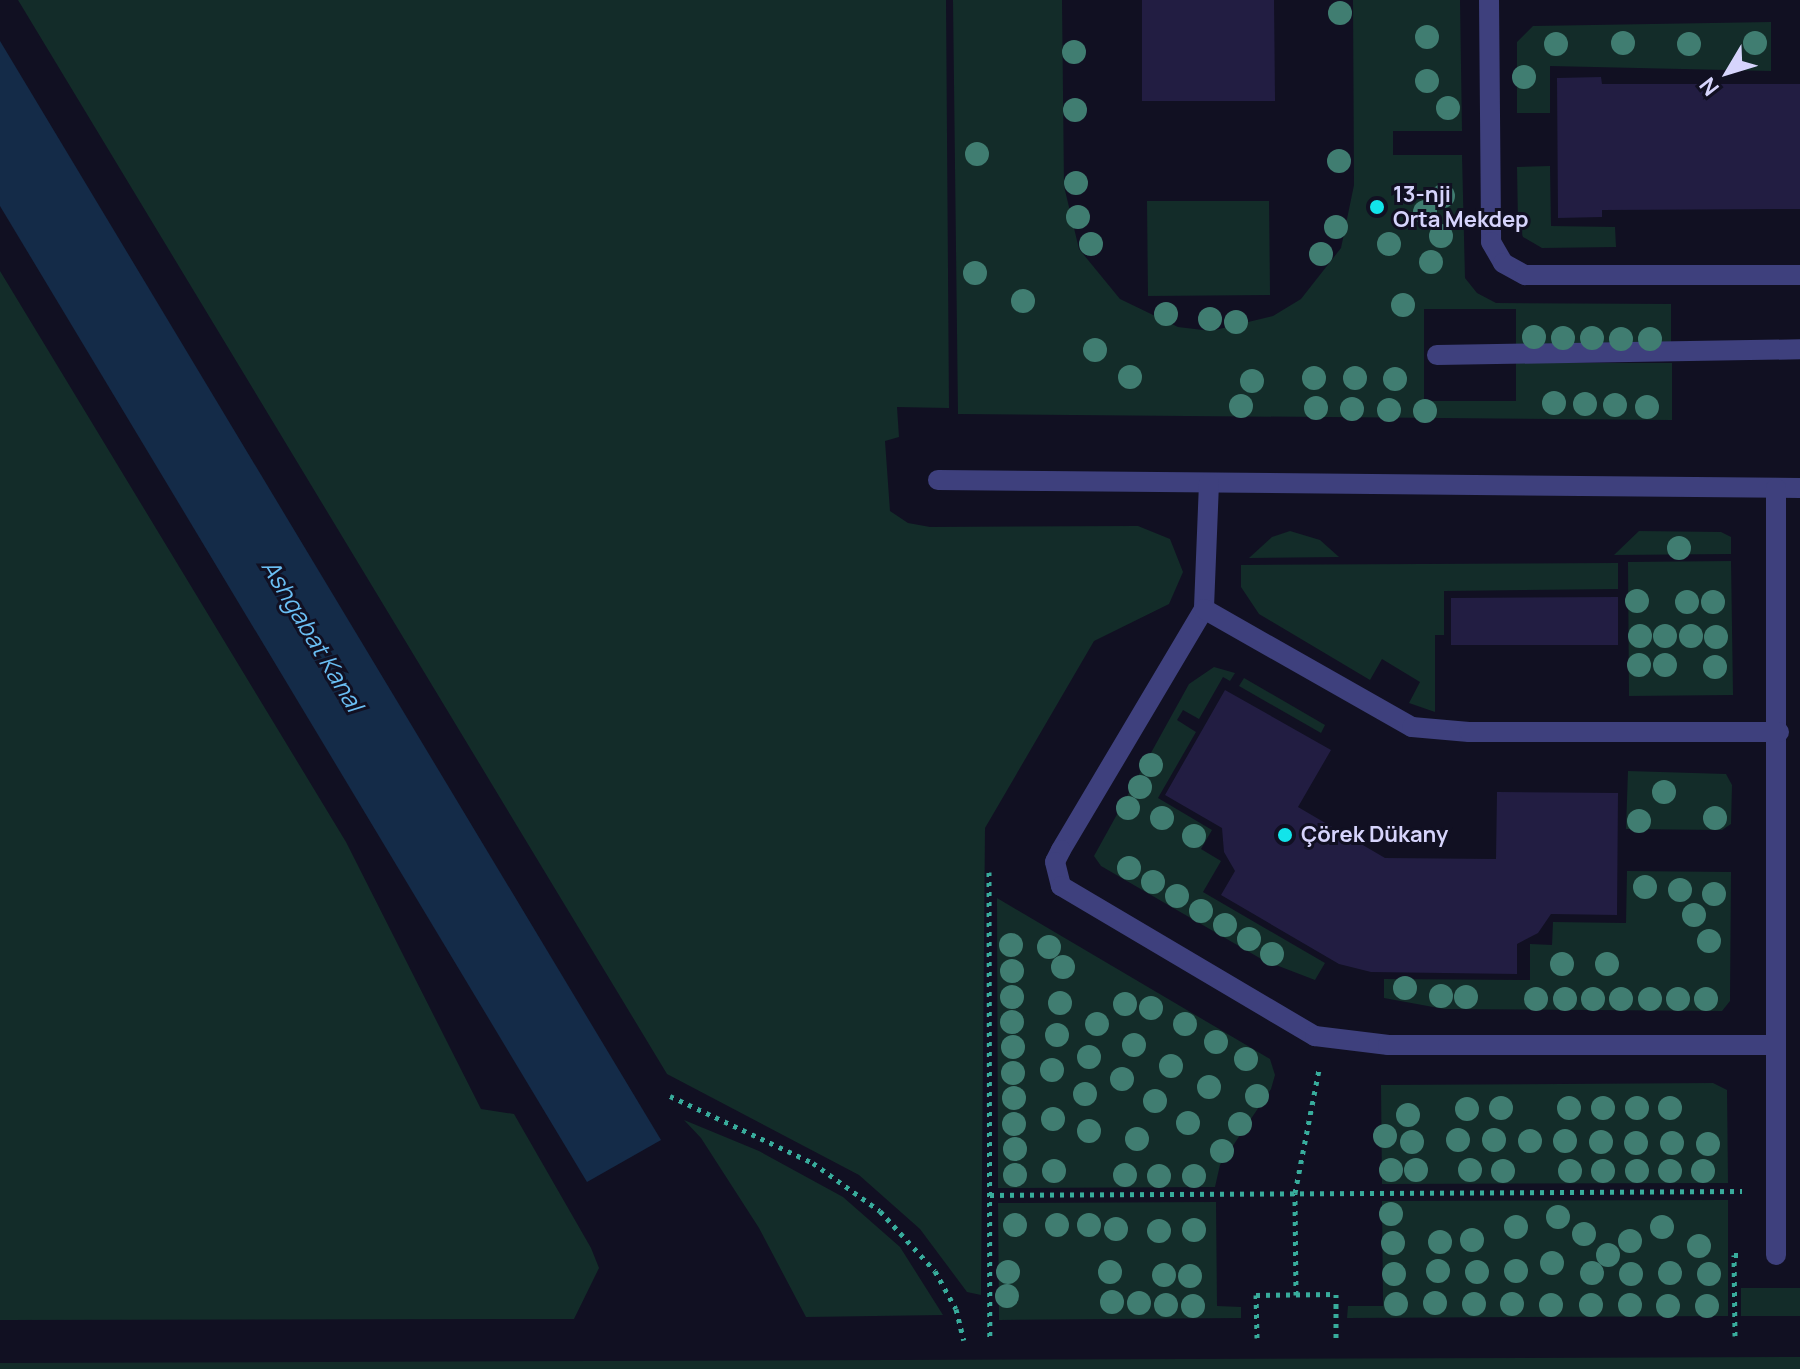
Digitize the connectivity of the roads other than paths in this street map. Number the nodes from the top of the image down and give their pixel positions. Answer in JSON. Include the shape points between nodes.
{"nodes":[{"id":1,"x":1489,"y":0,"type":"edge"},
{"id":2,"x":1800,"y":275,"type":"edge"},
{"id":3,"x":1800,"y":349,"type":"edge"},
{"id":4,"x":1437,"y":355,"type":"dead end"},
{"id":5,"x":938,"y":480,"type":"dead end"},
{"id":6,"x":1209,"y":483,"type":"junction"},
{"id":7,"x":1776,"y":488,"type":"junction"},
{"id":8,"x":1800,"y":488,"type":"edge"},
{"id":9,"x":1204,"y":609,"type":"junction"},
{"id":10,"x":1779,"y":732,"type":"junction"},
{"id":11,"x":1773,"y":1045,"type":"junction"},
{"id":12,"x":1776,"y":1255,"type":"dead end"}],
"edges":[{"from":1,"to":2,"type":"street","via":[[1491,242],[1503,263],[1525,275]]},
{"from":3,"to":4,"type":"street"},
{"from":5,"to":6,"type":"street"},
{"from":6,"to":7,"type":"street"},
{"from":6,"to":9,"type":"street"},
{"from":7,"to":8,"type":"street"},
{"from":7,"to":10,"type":"street"},
{"from":9,"to":10,"type":"street","via":[[1412,727],[1455,732]]},
{"from":9,"to":11,"type":"street","via":[[1061,850],[1055,874],[1073,896],[1250,1002],[1329,1038],[1388,1045]]},
{"from":10,"to":11,"type":"street"},
{"from":11,"to":12,"type":"street"}]}
